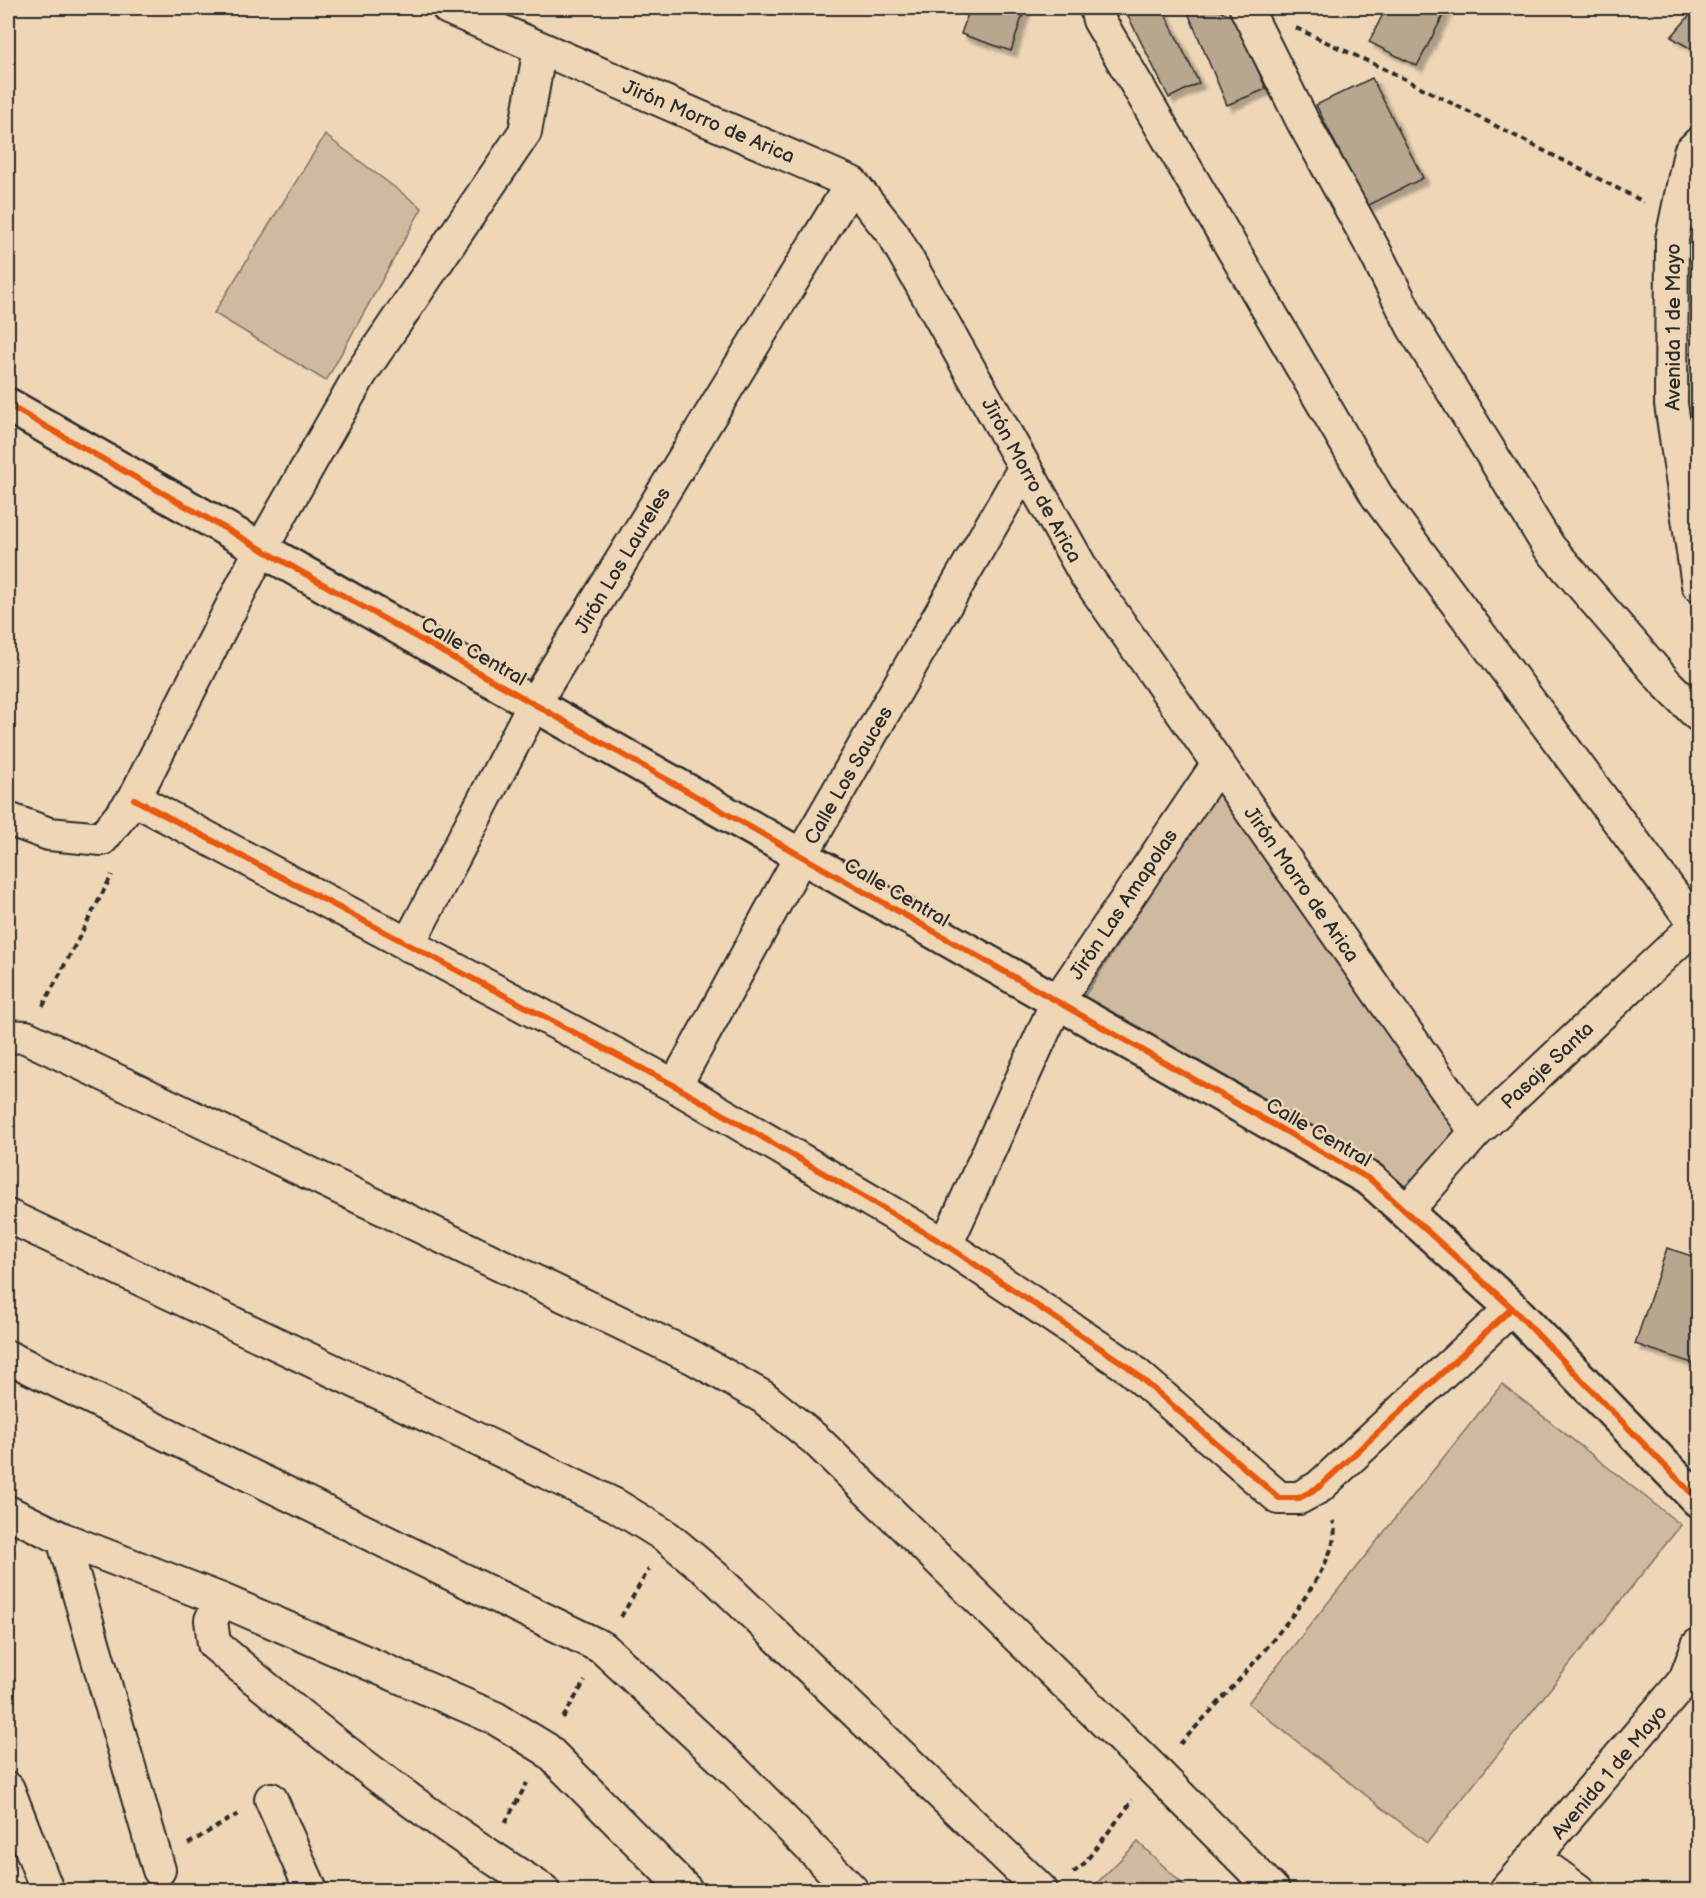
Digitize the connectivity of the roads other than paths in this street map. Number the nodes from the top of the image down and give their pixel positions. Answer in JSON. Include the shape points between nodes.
{"nodes":[{"id":1,"x":448,"y":8,"type":"edge"},
{"id":2,"x":1096,"y":8,"type":"edge"},
{"id":3,"x":1246,"y":8,"type":"edge"},
{"id":4,"x":540,"y":48,"type":"junction"},
{"id":5,"x":1698,"y":144,"type":"edge"},
{"id":6,"x":852,"y":183,"type":"junction"},
{"id":7,"x":8,"y":405,"type":"edge"},
{"id":8,"x":1025,"y":467,"type":"junction"},
{"id":9,"x":261,"y":549,"type":"junction"},
{"id":10,"x":1698,"y":585,"type":"edge"},
{"id":11,"x":534,"y":704,"type":"junction"},
{"id":12,"x":1698,"y":715,"type":"edge"},
{"id":13,"x":1218,"y":764,"type":"junction"},
{"id":14,"x":134,"y":799,"type":"junction"},
{"id":15,"x":8,"y":819,"type":"edge"},
{"id":16,"x":801,"y":856,"type":"junction"},
{"id":17,"x":1697,"y":927,"type":"edge"},
{"id":18,"x":408,"y":945,"type":"junction"},
{"id":19,"x":1057,"y":1002,"type":"junction"},
{"id":20,"x":17,"y":1036,"type":"edge"},
{"id":21,"x":675,"y":1086,"type":"junction"},
{"id":22,"x":1476,"y":1132,"type":"junction"},
{"id":23,"x":1406,"y":1212,"type":"junction"},
{"id":24,"x":8,"y":1216,"type":"edge"},
{"id":25,"x":946,"y":1245,"type":"junction"},
{"id":26,"x":1512,"y":1308,"type":"junction"},
{"id":27,"x":8,"y":1357,"type":"edge"},
{"id":28,"x":1698,"y":1500,"type":"edge"},
{"id":29,"x":8,"y":1512,"type":"edge"},
{"id":30,"x":63,"y":1539,"type":"junction"},
{"id":31,"x":222,"y":1600,"type":"junction"},
{"id":32,"x":1698,"y":1645,"type":"edge"},
{"id":33,"x":1692,"y":1685,"type":"edge"},
{"id":34,"x":8,"y":1789,"type":"edge"},
{"id":35,"x":271,"y":1798,"type":"road end"},
{"id":36,"x":1535,"y":1859,"type":"junction"},
{"id":37,"x":159,"y":1870,"type":"road end"},
{"id":38,"x":1054,"y":1884,"type":"edge"},
{"id":39,"x":47,"y":1890,"type":"edge"},
{"id":40,"x":311,"y":1890,"type":"edge"},
{"id":41,"x":543,"y":1890,"type":"edge"},
{"id":42,"x":686,"y":1890,"type":"edge"},
{"id":43,"x":852,"y":1890,"type":"edge"},
{"id":44,"x":1273,"y":1890,"type":"edge"},
{"id":45,"x":1506,"y":1890,"type":"edge"},
{"id":46,"x":1578,"y":1890,"type":"edge"}],
"edges":[{"from":1,"to":4,"type":"street","name":"Jirón Morro de Arica"},
{"from":2,"to":17,"type":"street","via":[[1099,20],[1377,496]]},
{"from":3,"to":12,"type":"street","via":[[1413,327],[1549,547]]},
{"from":4,"to":6,"type":"street","name":"Jirón Morro de Arica"},
{"from":4,"to":9,"type":"street","via":[[525,132],[360,375]]},
{"from":5,"to":10,"type":"street","name":"Avenida 1 de Mayo","via":[[1690,152],[1672,239],[1671,404]]},
{"from":6,"to":8,"type":"street","name":"Jirón Morro de Arica","via":[[893,234]]},
{"from":6,"to":11,"type":"street","name":"Jirón Los Laureles"},
{"from":7,"to":9,"type":"street","name":"Calle Central"},
{"from":8,"to":13,"type":"street","name":"Jirón Morro de Arica","via":[[1085,574]]},
{"from":8,"to":16,"type":"street","name":"Calle Los Sauces"},
{"from":9,"to":11,"type":"street","name":"Calle Central"},
{"from":9,"to":14,"type":"street"},
{"from":11,"to":16,"type":"street","name":"Calle Central"},
{"from":11,"to":18,"type":"street","name":"Jirón Los Laureles"},
{"from":13,"to":19,"type":"street","name":"Jirón Las Amapolas"},
{"from":13,"to":22,"type":"street","name":"Jirón Morro de Arica"},
{"from":14,"to":15,"type":"street","via":[[102,839],[49,834]]},
{"from":14,"to":18,"type":"street"},
{"from":16,"to":19,"type":"street","name":"Calle Central"},
{"from":16,"to":21,"type":"street","name":"Calle Los Sauces"},
{"from":17,"to":22,"type":"street","name":"Pasaje Santa"},
{"from":18,"to":21,"type":"street"},
{"from":19,"to":23,"type":"street","name":"Calle Central","via":[[1371,1180]]},
{"from":19,"to":25,"type":"street","name":"Jirón Las Amapolas"},
{"from":20,"to":44,"type":"street","via":[[694,1358],[763,1397],[816,1440]]},
{"from":21,"to":25,"type":"street"},
{"from":22,"to":23,"type":"street","name":"Pasaje Santa"},
{"from":23,"to":26,"type":"street","name":"Calle Central"},
{"from":24,"to":38,"type":"street","via":[[615,1505],[667,1537]]},
{"from":25,"to":26,"type":"street","via":[[1127,1366],[1279,1498],[1299,1498],[1319,1487]]},
{"from":26,"to":28,"type":"street","name":"Calle Central"},
{"from":27,"to":43,"type":"street","via":[[603,1648],[734,1770]]},
{"from":29,"to":30,"type":"street"},
{"from":30,"to":31,"type":"street"},
{"from":30,"to":37,"type":"street"},
{"from":31,"to":41,"type":"street","via":[[211,1620],[214,1644],[293,1712],[487,1856]]},
{"from":31,"to":42,"type":"street","via":[[495,1718],[546,1749]]},
{"from":32,"to":33,"type":"street","name":"Avenida 1 de Mayo"},
{"from":33,"to":36,"type":"street","name":"Avenida 1 de Mayo"},
{"from":34,"to":39,"type":"street"},
{"from":35,"to":40,"type":"street"},
{"from":36,"to":45,"type":"street","name":"Avenida 1 de Mayo"},
{"from":36,"to":46,"type":"street"}]}
